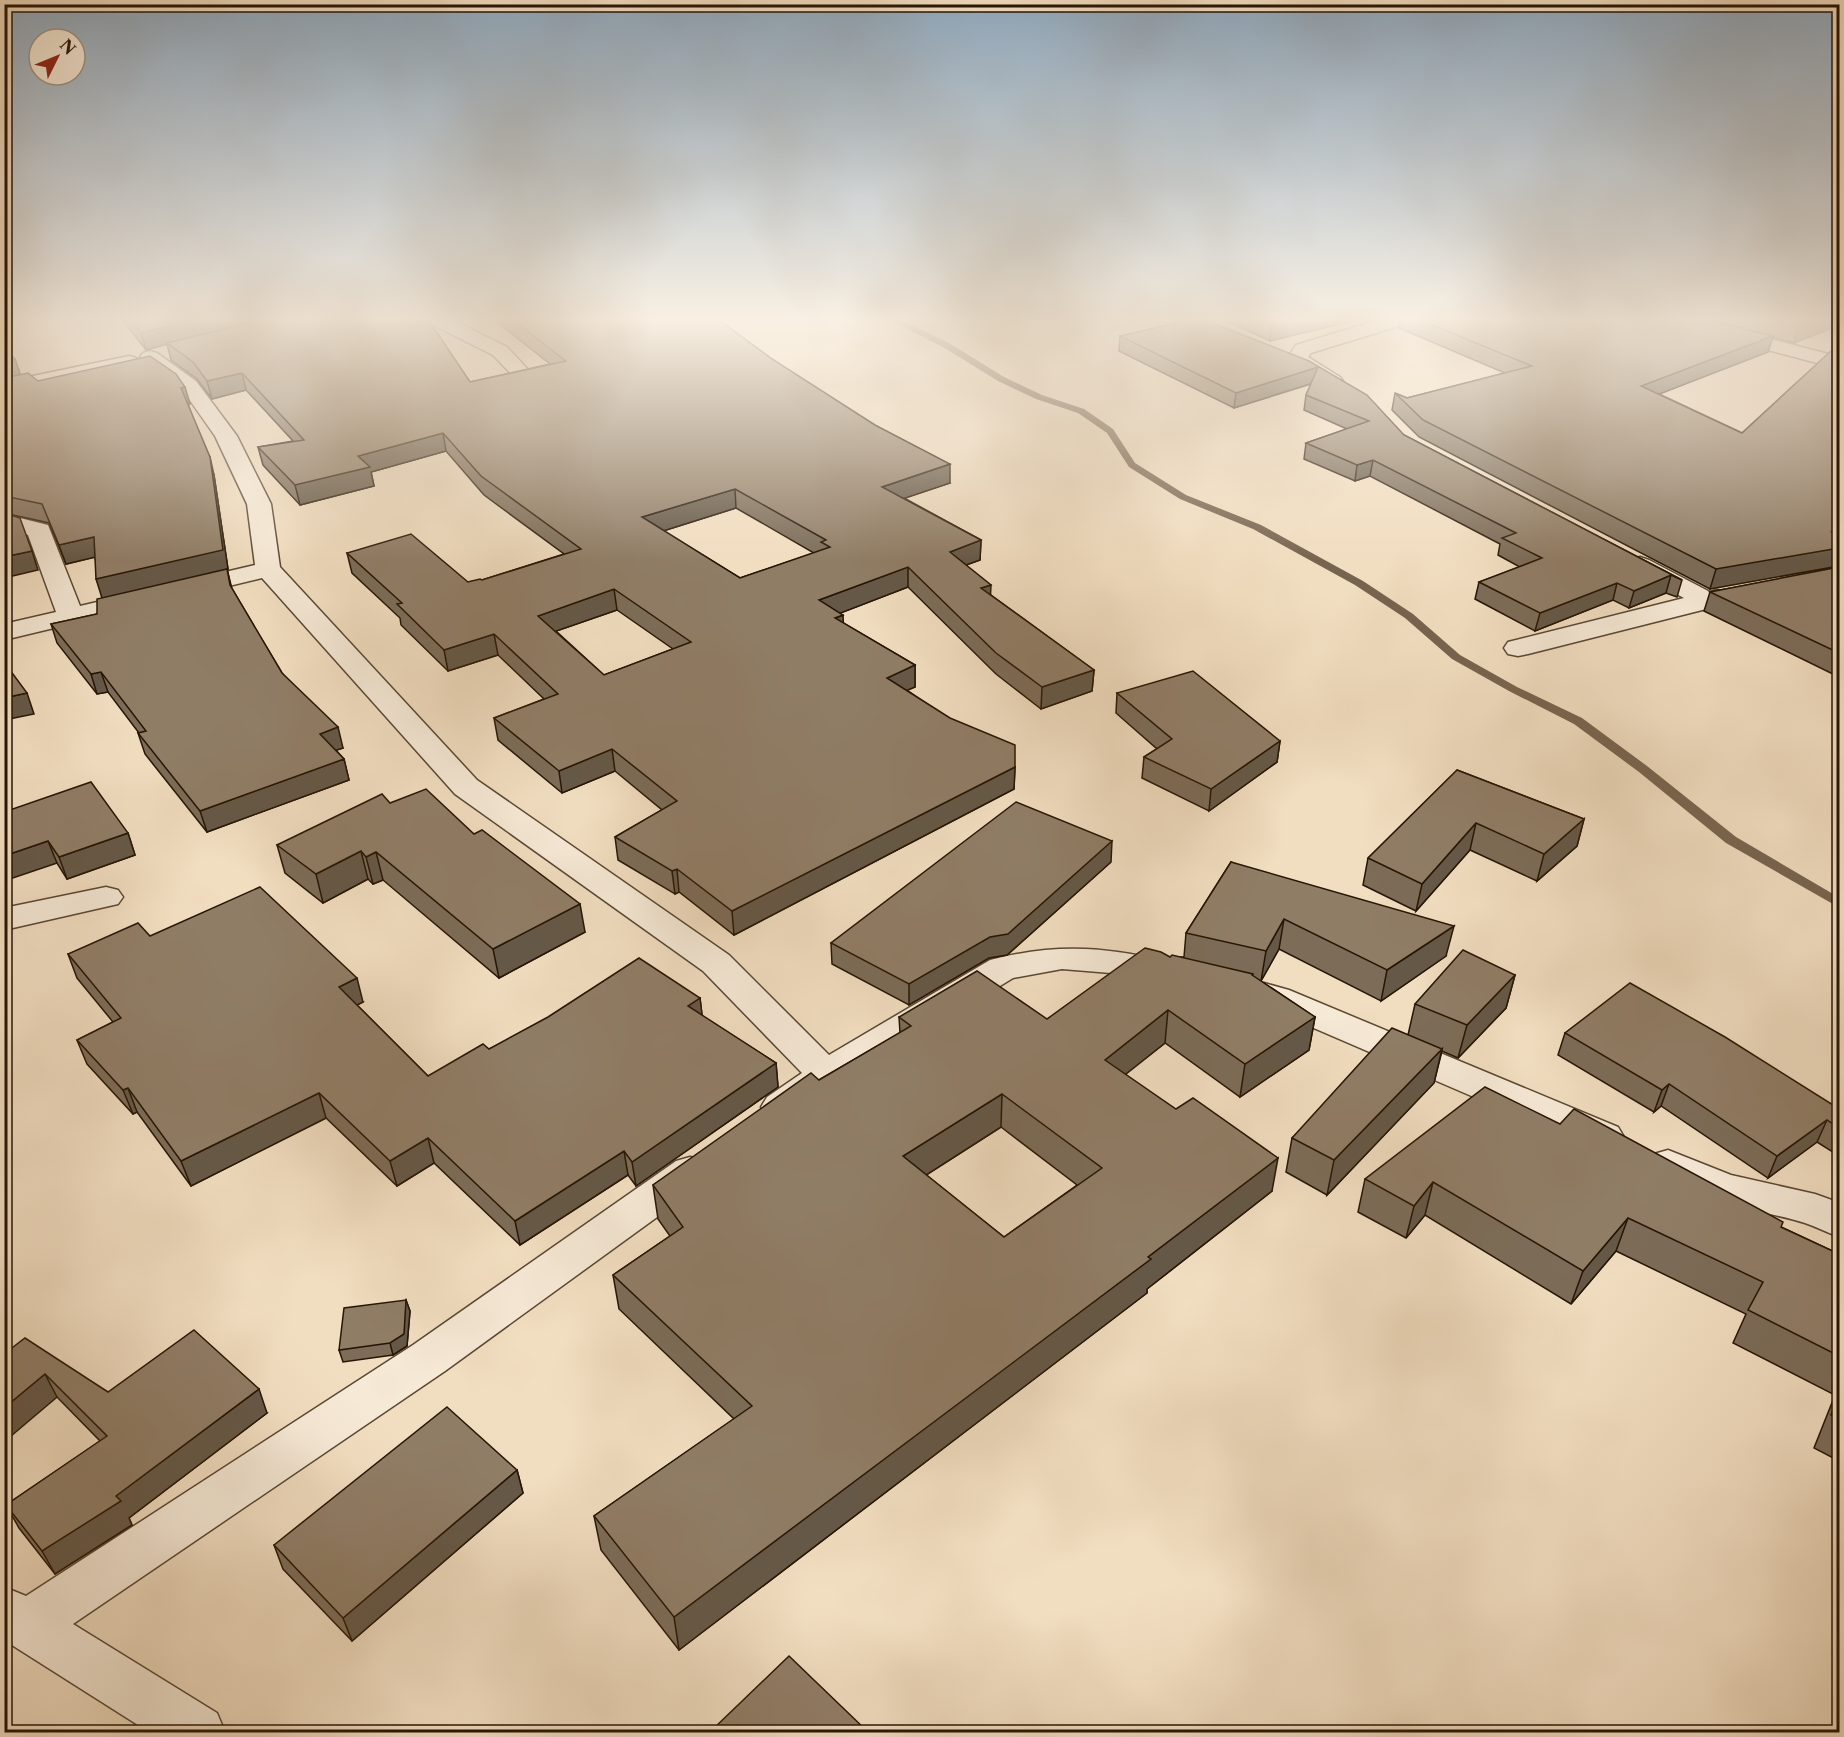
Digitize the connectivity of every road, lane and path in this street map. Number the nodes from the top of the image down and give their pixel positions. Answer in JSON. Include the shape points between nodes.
{"nodes":[{"id":1,"x":199,"y":399,"type":"edge"},
{"id":2,"x":4,"y":521,"type":"edge"},
{"id":3,"x":1621,"y":555,"type":"edge"},
{"id":4,"x":268,"y":570,"type":"junction"},
{"id":5,"x":1739,"y":594,"type":"edge"},
{"id":6,"x":1706,"y":600,"type":"junction"},
{"id":7,"x":71,"y":617,"type":"junction"},
{"id":8,"x":4,"y":632,"type":"edge"},
{"id":9,"x":1518,"y":648,"type":"dead end"},
{"id":10,"x":106,"y":897,"type":"dead end"},
{"id":11,"x":4,"y":919,"type":"edge"},
{"id":12,"x":826,"y":1075,"type":"junction"},
{"id":13,"x":1839,"y":1221,"type":"edge"},
{"id":14,"x":16,"y":1618,"type":"edge"},
{"id":15,"x":198,"y":1732,"type":"edge"}],
"edges":[{"from":1,"to":4,"type":"street","via":[[226,435],[259,504]]},
{"from":2,"to":7,"type":"street","via":[[39,530]]},
{"from":3,"to":6,"type":"street"},
{"from":4,"to":7,"type":"street"},
{"from":4,"to":12,"type":"street","via":[[466,787],[716,963]]},
{"from":5,"to":6,"type":"street"},
{"from":6,"to":9,"type":"street"},
{"from":7,"to":8,"type":"street"},
{"from":10,"to":11,"type":"street"},
{"from":12,"to":13,"type":"street","via":[[1003,968],[1062,958],[1123,963],[1276,998],[1723,1188],[1815,1210]]},
{"from":12,"to":14,"type":"street","via":[[429,1358]]},
{"from":14,"to":15,"type":"street"}]}
